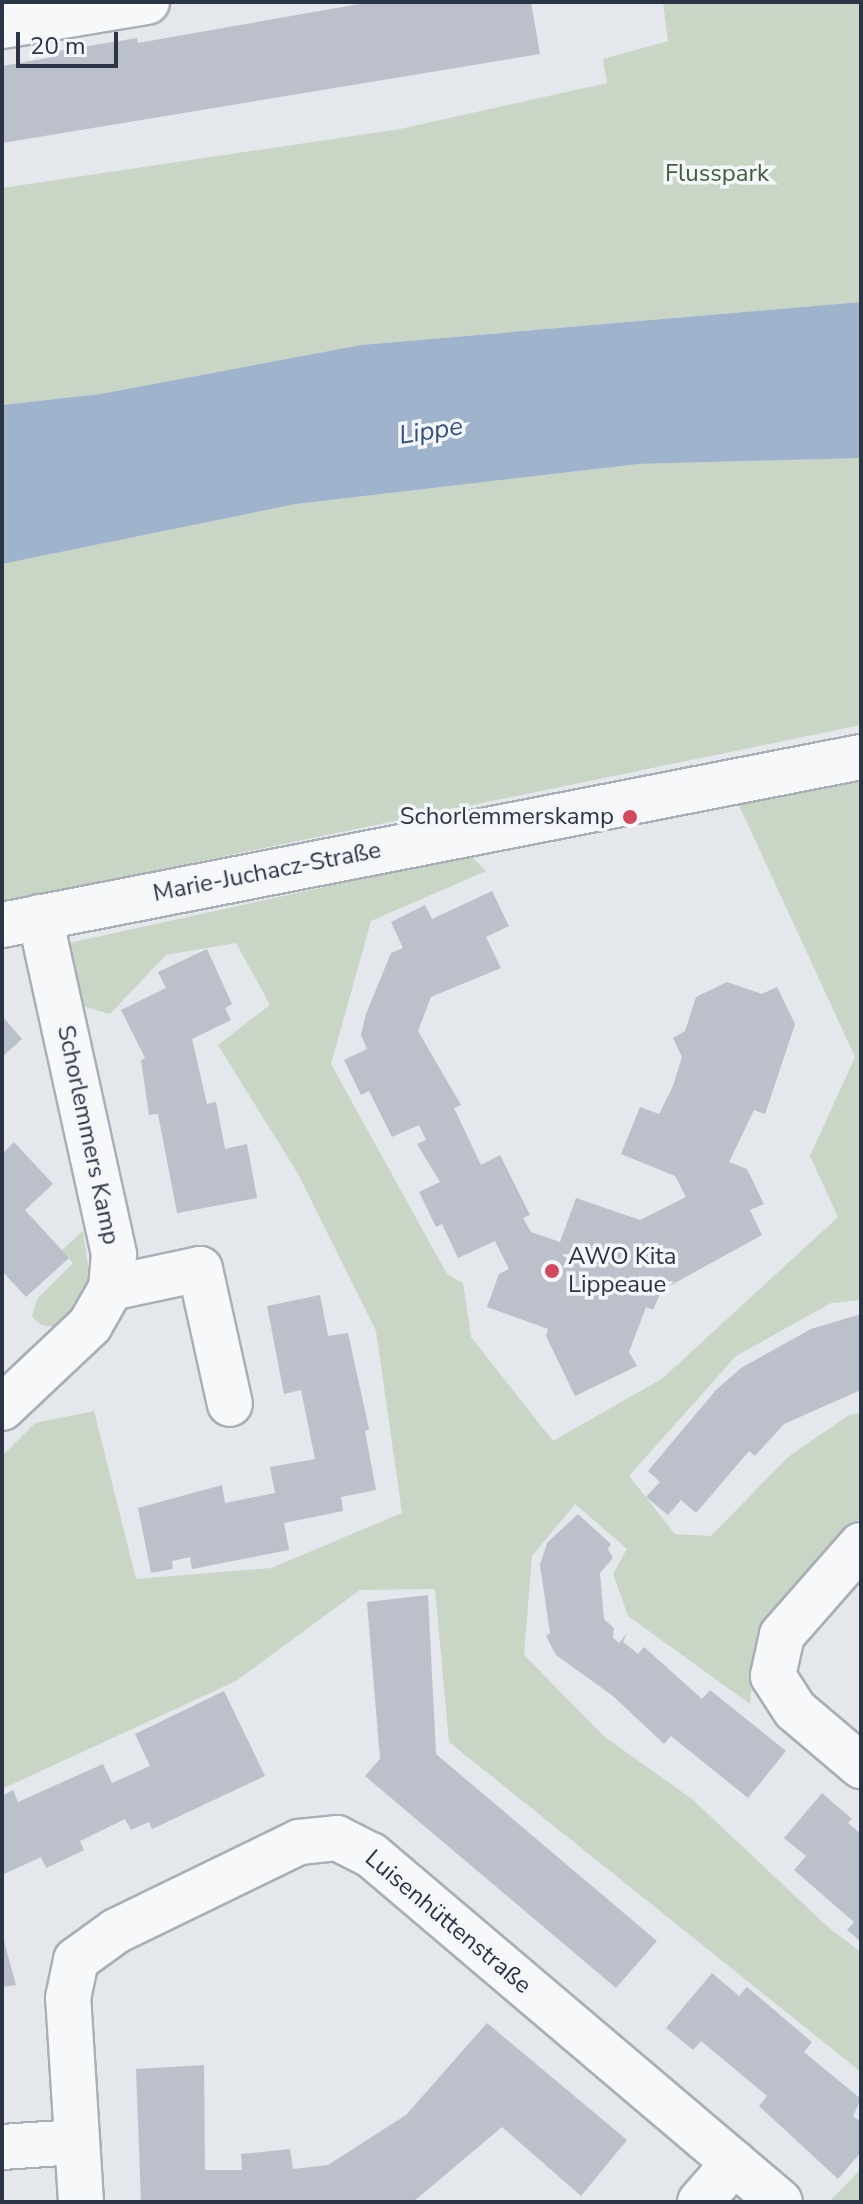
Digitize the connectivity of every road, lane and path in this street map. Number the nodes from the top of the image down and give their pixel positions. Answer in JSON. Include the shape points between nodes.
{"nodes":[{"id":1,"x":147,"y":2,"type":"edge"},
{"id":2,"x":2,"y":26,"type":"edge"},
{"id":3,"x":861,"y":757,"type":"edge"},
{"id":4,"x":21,"y":921,"type":"edge"},
{"id":5,"x":111,"y":1288,"type":"junction"},
{"id":6,"x":230,"y":1404,"type":"dead end"},
{"id":7,"x":2,"y":1408,"type":"edge"},
{"id":8,"x":861,"y":1545,"type":"edge"},
{"id":9,"x":861,"y":1766,"type":"edge"},
{"id":10,"x":76,"y":2142,"type":"junction"},
{"id":11,"x":2,"y":2147,"type":"edge"},
{"id":12,"x":734,"y":2163,"type":"junction"},
{"id":13,"x":81,"y":2202,"type":"edge"},
{"id":14,"x":700,"y":2202,"type":"edge"},
{"id":15,"x":780,"y":2202,"type":"edge"}],
"edges":[{"from":1,"to":2,"type":"street"},
{"from":3,"to":4,"type":"street","name":"Marie-Juchacz-Straße"},
{"from":4,"to":5,"type":"street","name":"Schorlemmers Kamp","via":[[114,1254]]},
{"from":5,"to":6,"type":"street","via":[[200,1269]]},
{"from":5,"to":7,"type":"street","name":"Schorlemmers Kamp","via":[[90,1325]]},
{"from":8,"to":9,"type":"street","via":[[782,1635],[773,1676],[795,1710]]},
{"from":10,"to":11,"type":"street"},
{"from":10,"to":12,"type":"street","name":"Luisenhüttenstraße","via":[[68,1998],[76,1960],[116,1931],[285,1849],[337,1838],[371,1855]]},
{"from":10,"to":13,"type":"street","name":"Luisenhüttenstraße"},
{"from":12,"to":14,"type":"street"},
{"from":12,"to":15,"type":"street","name":"Luisenhüttenstraße"}]}
